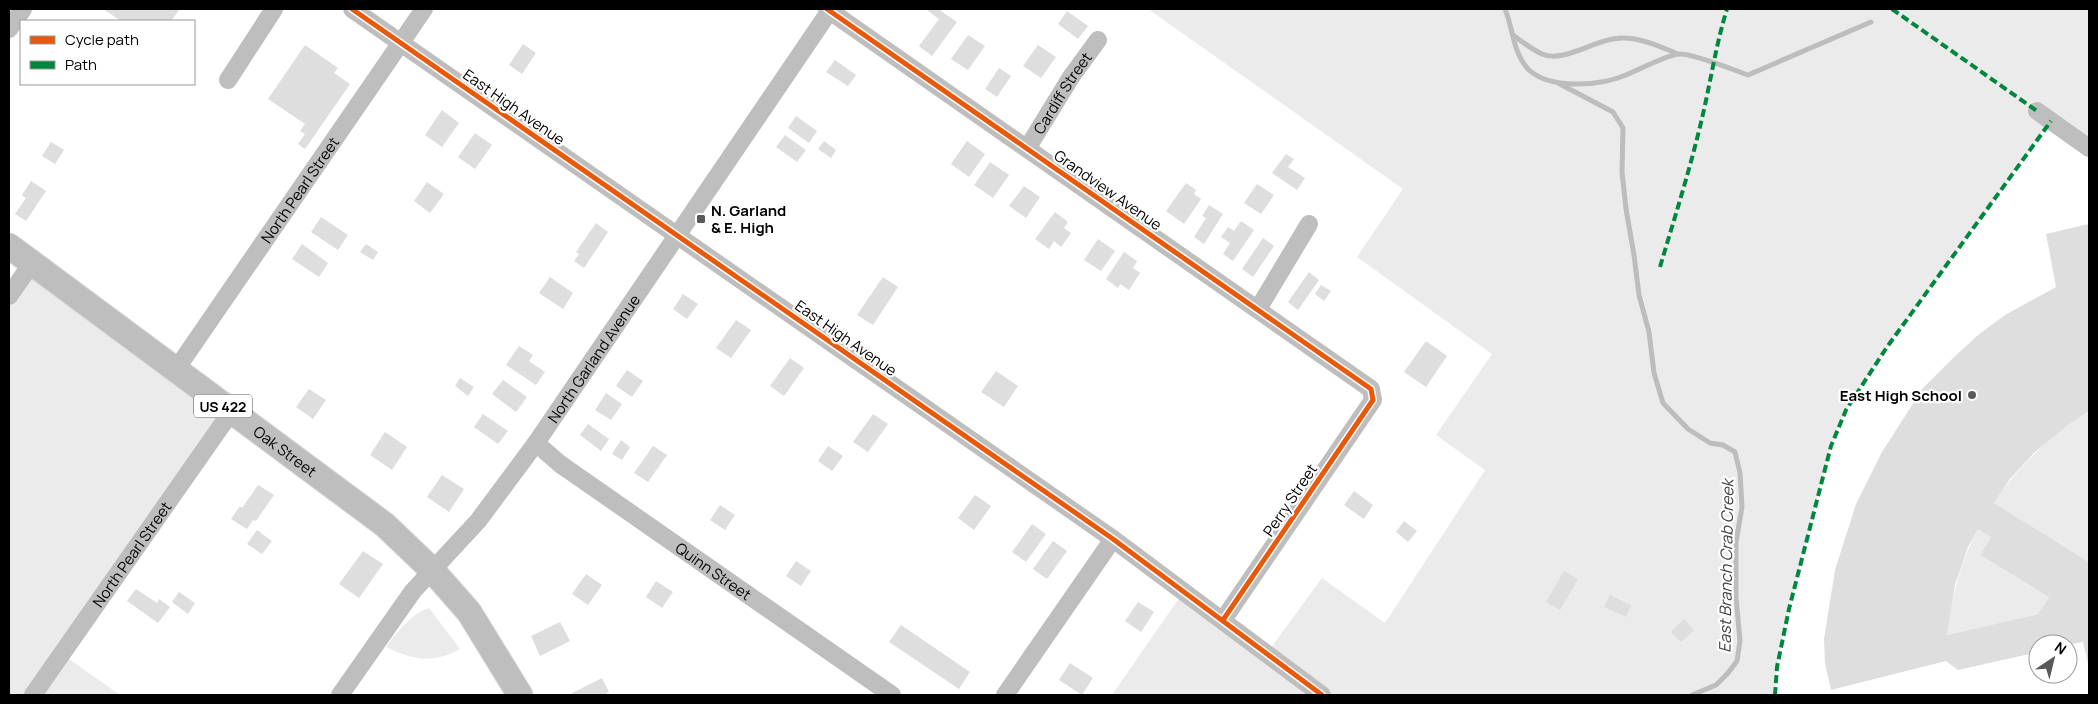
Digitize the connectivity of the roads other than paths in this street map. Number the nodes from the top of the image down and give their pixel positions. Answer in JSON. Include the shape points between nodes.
{"nodes":[{"id":1,"x":23,"y":9,"type":"edge"},
{"id":2,"x":274,"y":9,"type":"edge"},
{"id":3,"x":352,"y":9,"type":"edge"},
{"id":4,"x":424,"y":9,"type":"edge"},
{"id":5,"x":829,"y":9,"type":"edge"},
{"id":6,"x":9,"y":29,"type":"edge"},
{"id":7,"x":1098,"y":40,"type":"dead end"},
{"id":8,"x":400,"y":43,"type":"junction"},
{"id":9,"x":228,"y":80,"type":"dead end"},
{"id":10,"x":2038,"y":111,"type":"dead end"},
{"id":11,"x":1028,"y":147,"type":"junction"},
{"id":12,"x":2089,"y":148,"type":"edge"},
{"id":13,"x":1309,"y":224,"type":"dead end"},
{"id":14,"x":677,"y":235,"type":"junction"},
{"id":15,"x":9,"y":246,"type":"edge"},
{"id":16,"x":32,"y":262,"type":"junction"},
{"id":17,"x":9,"y":296,"type":"edge"},
{"id":18,"x":1258,"y":309,"type":"junction"},
{"id":19,"x":175,"y":371,"type":"junction"},
{"id":20,"x":1373,"y":394,"type":"joint"},
{"id":21,"x":231,"y":412,"type":"junction"},
{"id":22,"x":536,"y":443,"type":"junction"},
{"id":23,"x":1112,"y":539,"type":"junction"},
{"id":24,"x":432,"y":570,"type":"junction"},
{"id":25,"x":1223,"y":620,"type":"junction"},
{"id":26,"x":33,"y":695,"type":"edge"},
{"id":27,"x":340,"y":695,"type":"edge"},
{"id":28,"x":520,"y":695,"type":"edge"},
{"id":29,"x":892,"y":695,"type":"edge"},
{"id":30,"x":1005,"y":695,"type":"edge"},
{"id":31,"x":1320,"y":695,"type":"edge"}],
"edges":[{"from":1,"to":6,"type":"street"},
{"from":2,"to":9,"type":"street"},
{"from":3,"to":8,"type":"street","name":"East High Avenue"},
{"from":4,"to":8,"type":"street","name":"North Pearl Street"},
{"from":5,"to":11,"type":"street","name":"Grandview Avenue"},
{"from":5,"to":14,"type":"street","name":"North Garland Avenue"},
{"from":7,"to":11,"type":"street","name":"Cardiff Street","via":[[1066,84]]},
{"from":8,"to":14,"type":"street","name":"East High Avenue"},
{"from":8,"to":19,"type":"street","name":"North Pearl Street"},
{"from":10,"to":12,"type":"street"},
{"from":11,"to":18,"type":"street","name":"Grandview Avenue"},
{"from":13,"to":18,"type":"street"},
{"from":14,"to":22,"type":"street","name":"North Garland Avenue"},
{"from":14,"to":23,"type":"street","name":"East High Avenue"},
{"from":15,"to":16,"type":"highway","name":"Oak Street","number":"US 422"},
{"from":16,"to":17,"type":"street"},
{"from":16,"to":19,"type":"highway","name":"Oak Street","number":"US 422"},
{"from":18,"to":20,"type":"street","name":"Grandview Avenue","via":[[1365,384]]},
{"from":19,"to":21,"type":"highway","name":"Oak Street","number":"US 422"},
{"from":20,"to":25,"type":"street","name":"Perry Street","via":[[1373,400]]},
{"from":21,"to":24,"type":"highway","name":"Oak Street","number":"US 422","via":[[385,525]]},
{"from":21,"to":26,"type":"street","name":"North Pearl Street"},
{"from":22,"to":24,"type":"street","name":"North Garland Avenue","via":[[478,521]]},
{"from":22,"to":29,"type":"street","name":"Quinn Street","via":[[560,464]]},
{"from":23,"to":25,"type":"street","name":"East High Avenue"},
{"from":23,"to":30,"type":"street"},
{"from":24,"to":27,"type":"street","name":"North Garland Avenue","via":[[413,591]]},
{"from":24,"to":28,"type":"highway","name":"Oak Street","number":"US 422","via":[[469,612]]},
{"from":25,"to":31,"type":"street","name":"East High Avenue"}]}
